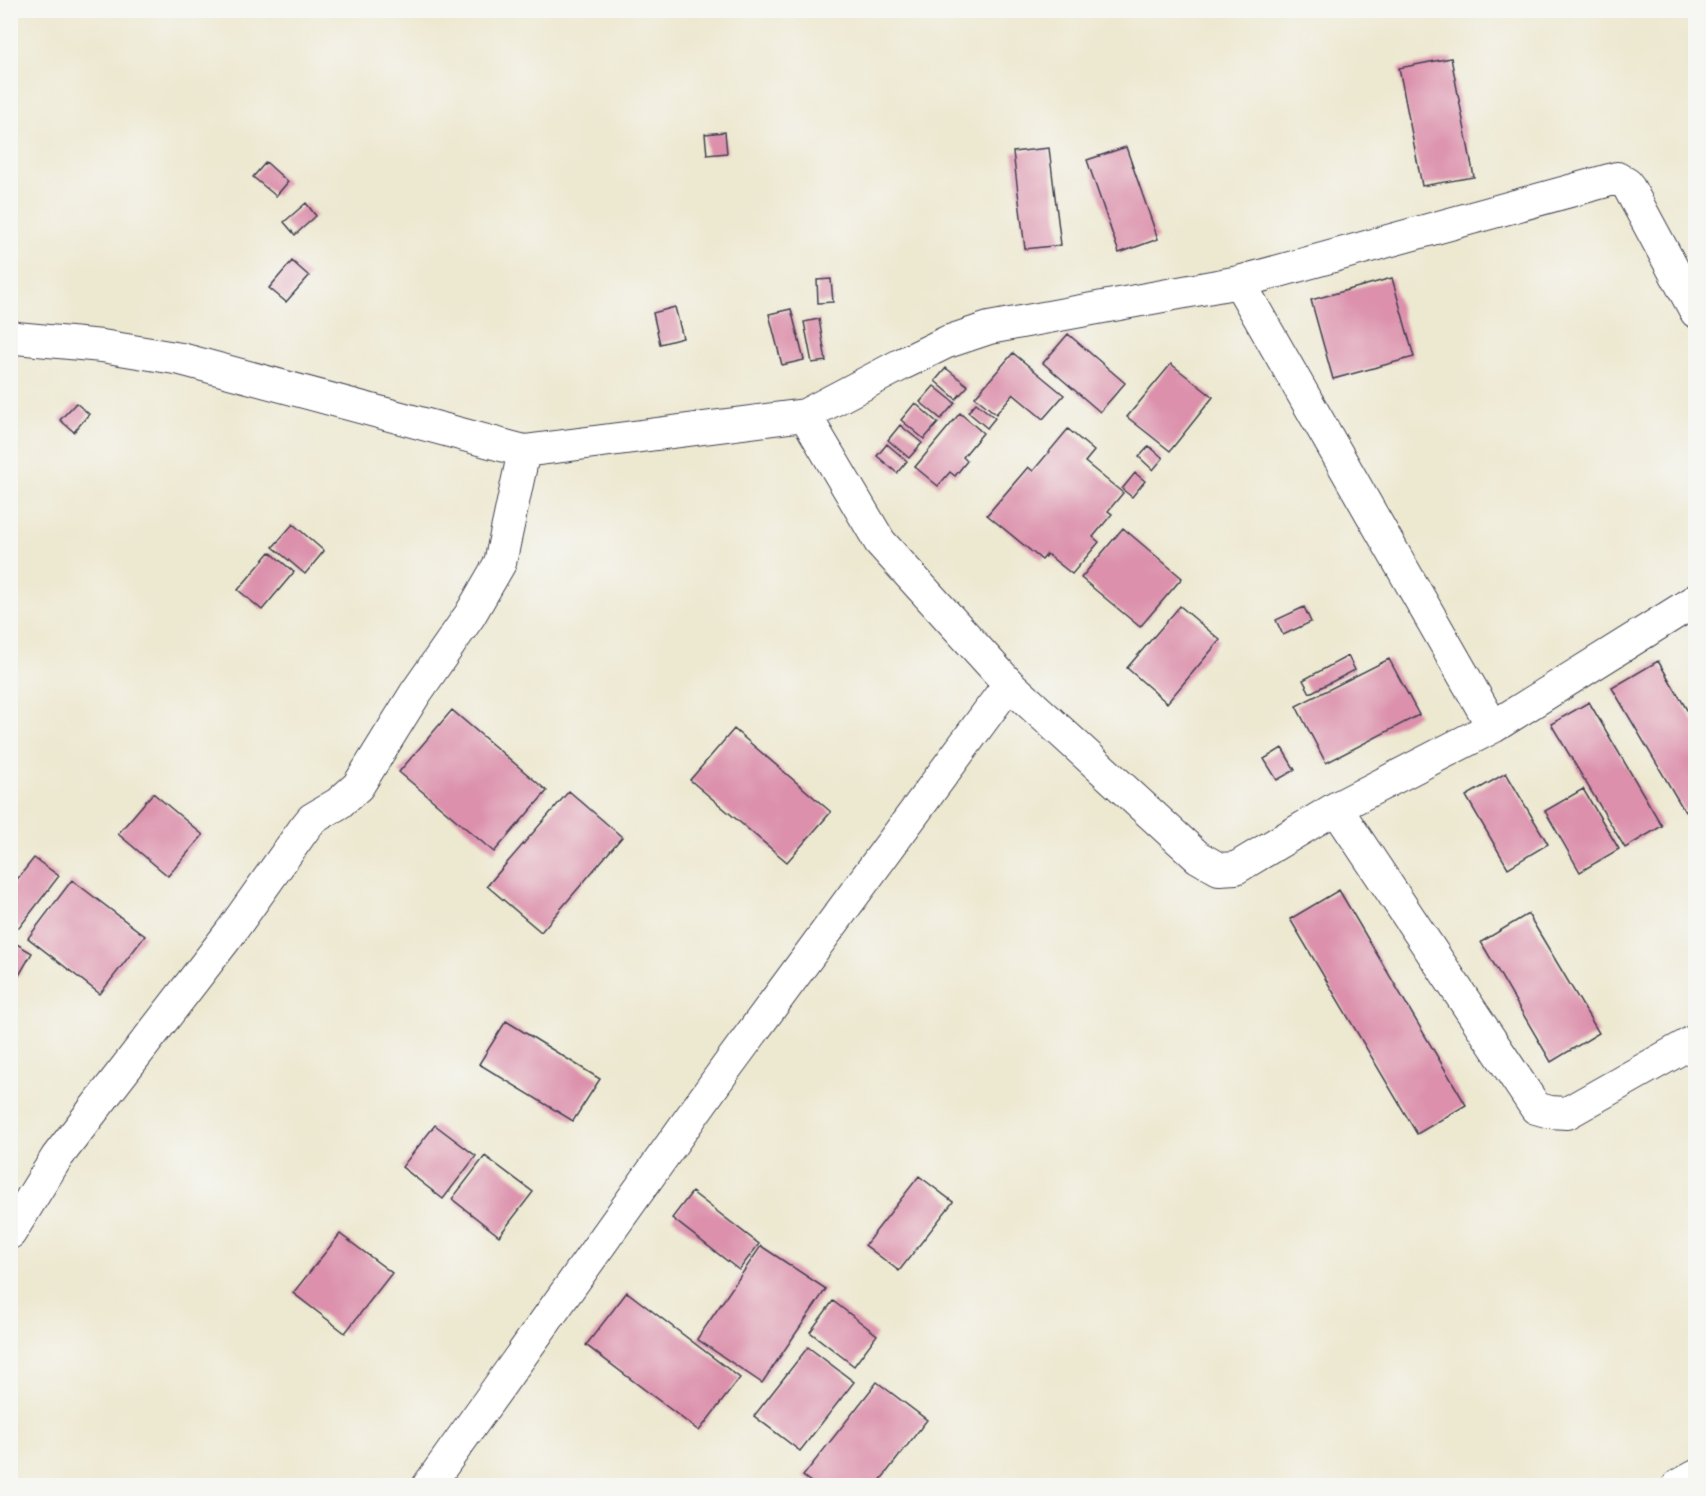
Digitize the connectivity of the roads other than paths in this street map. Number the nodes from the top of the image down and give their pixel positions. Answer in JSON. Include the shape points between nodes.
{"nodes":[{"id":1,"x":1239,"y":282,"type":"junction"},
{"id":2,"x":1695,"y":312,"type":"edge"},
{"id":3,"x":12,"y":340,"type":"edge"},
{"id":4,"x":805,"y":415,"type":"junction"},
{"id":5,"x":524,"y":451,"type":"junction"},
{"id":6,"x":1695,"y":600,"type":"edge"},
{"id":7,"x":1009,"y":684,"type":"junction"},
{"id":8,"x":1493,"y":728,"type":"junction"},
{"id":9,"x":1336,"y":808,"type":"junction"},
{"id":10,"x":1695,"y":1040,"type":"edge"},
{"id":11,"x":10,"y":1233,"type":"edge"},
{"id":12,"x":1695,"y":1476,"type":"edge"},
{"id":13,"x":428,"y":1485,"type":"edge"},
{"id":14,"x":1678,"y":1485,"type":"edge"}],
"edges":[{"from":1,"to":2,"type":"street","via":[[1617,178],[1628,184]]},
{"from":1,"to":4,"type":"street","via":[[989,328],[911,359]]},
{"from":1,"to":8,"type":"street"},
{"from":3,"to":5,"type":"street","via":[[102,346],[181,359]]},
{"from":4,"to":5,"type":"street"},
{"from":4,"to":7,"type":"street","via":[[880,542]]},
{"from":5,"to":11,"type":"street","via":[[500,563],[358,786],[304,829],[230,933],[57,1157]]},
{"from":6,"to":8,"type":"street"},
{"from":7,"to":9,"type":"street","via":[[1198,857],[1219,869],[1236,868]]},
{"from":7,"to":13,"type":"street","via":[[726,1068]]},
{"from":8,"to":9,"type":"street"},
{"from":9,"to":10,"type":"street","via":[[1536,1108],[1567,1113]]},
{"from":12,"to":14,"type":"street"}]}
